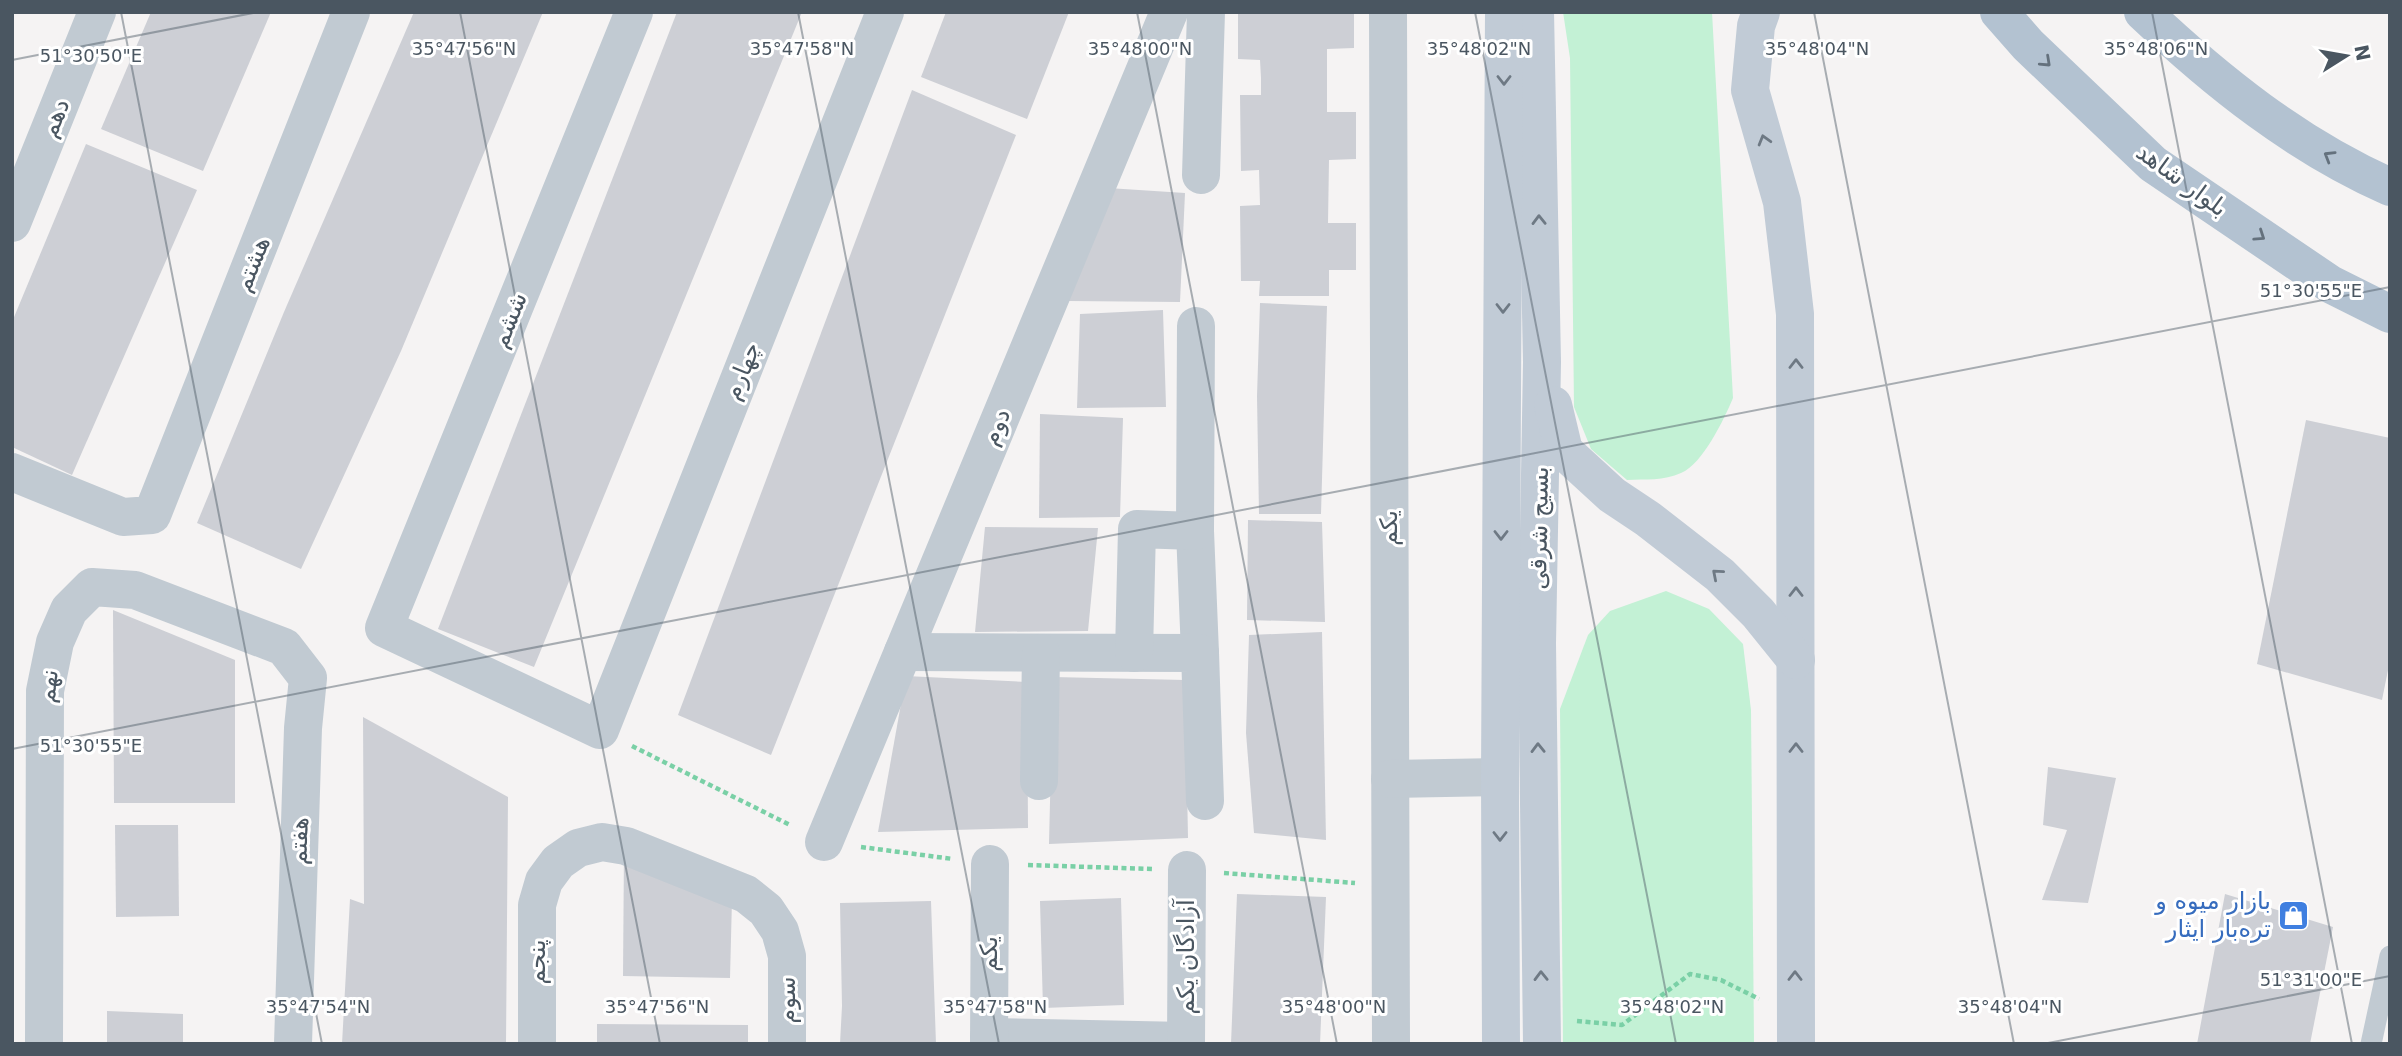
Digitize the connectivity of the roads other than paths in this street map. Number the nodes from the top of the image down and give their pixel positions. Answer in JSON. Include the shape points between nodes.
{"nodes":[{"id":1,"x":97,"y":12,"type":"edge"},
{"id":2,"x":351,"y":12,"type":"edge"},
{"id":3,"x":634,"y":12,"type":"edge"},
{"id":4,"x":885,"y":12,"type":"edge"},
{"id":5,"x":1169,"y":12,"type":"edge"},
{"id":6,"x":1206,"y":12,"type":"edge"},
{"id":7,"x":1388,"y":12,"type":"edge"},
{"id":8,"x":1504,"y":12,"type":"edge"},
{"id":9,"x":1535,"y":12,"type":"edge"},
{"id":10,"x":1761,"y":12,"type":"edge"},
{"id":11,"x":1999,"y":12,"type":"edge"},
{"id":12,"x":2143,"y":12,"type":"edge"},
{"id":13,"x":1201,"y":175,"type":"dead end"},
{"id":14,"x":2390,"y":187,"type":"edge"},
{"id":15,"x":12,"y":223,"type":"edge"},
{"id":16,"x":2390,"y":314,"type":"edge"},
{"id":17,"x":1196,"y":326,"type":"dead end"},
{"id":18,"x":1542,"y":362,"type":"junction"},
{"id":19,"x":12,"y":472,"type":"edge"},
{"id":20,"x":1195,"y":531,"type":"junction"},
{"id":21,"x":1519,"y":642,"type":"junction"},
{"id":22,"x":284,"y":648,"type":"joint"},
{"id":23,"x":903,"y":652,"type":"junction"},
{"id":24,"x":1041,"y":653,"type":"junction"},
{"id":25,"x":1134,"y":653,"type":"junction"},
{"id":26,"x":1200,"y":653,"type":"junction"},
{"id":27,"x":1796,"y":660,"type":"junction"},
{"id":28,"x":600,"y":730,"type":"joint"},
{"id":29,"x":1500,"y":777,"type":"junction"},
{"id":30,"x":1390,"y":779,"type":"junction"},
{"id":31,"x":1039,"y":781,"type":"dead end"},
{"id":32,"x":1205,"y":801,"type":"dead end"},
{"id":33,"x":824,"y":842,"type":"road end"},
{"id":34,"x":990,"y":864,"type":"road end"},
{"id":35,"x":1186,"y":870,"type":"road end"},
{"id":36,"x":544,"y":881,"type":"joint"},
{"id":37,"x":2390,"y":956,"type":"edge"},
{"id":38,"x":1542,"y":1030,"type":"edge"},
{"id":39,"x":1796,"y":1031,"type":"edge"},
{"id":40,"x":989,"y":1041,"type":"edge"},
{"id":41,"x":1186,"y":1043,"type":"edge"},
{"id":42,"x":44,"y":1044,"type":"edge"},
{"id":43,"x":293,"y":1044,"type":"edge"},
{"id":44,"x":537,"y":1044,"type":"edge"},
{"id":45,"x":787,"y":1044,"type":"edge"},
{"id":46,"x":1391,"y":1044,"type":"edge"},
{"id":47,"x":1502,"y":1044,"type":"edge"},
{"id":48,"x":2371,"y":1044,"type":"edge"}],
"edges":[{"from":1,"to":15,"type":"street","name":"دهم"},
{"from":2,"to":19,"type":"street","name":"هشتم","via":[[152,515],[123,517]]},
{"from":3,"to":28,"type":"street","name":"ششم","via":[[384,628]]},
{"from":4,"to":28,"type":"street","name":"چهارم"},
{"from":5,"to":23,"type":"street","name":"دوم"},
{"from":6,"to":13,"type":"street"},
{"from":7,"to":30,"type":"street","name":"یکم"},
{"from":8,"to":21,"type":"main road","name":"بسیج شرقی","one_way":true},
{"from":18,"to":9,"type":"main road","name":"بسیج شرقی","one_way":true},
{"from":27,"to":10,"type":"main road","one_way":true,"via":[[1795,314],[1782,202],[1750,90]]},
{"from":11,"to":16,"type":"main road","name":"بلوار شاهد","one_way":true,"via":[[2153,164],[2330,284]]},
{"from":14,"to":12,"type":"main road","one_way":true,"via":[[2354,171],[2269,119],[2189,56]]},
{"from":17,"to":20,"type":"street"},
{"from":18,"to":21,"type":"main road","name":"بسیج شرقی"},
{"from":27,"to":18,"type":"main road","one_way":true,"via":[[1720,575],[1612,495],[1564,451]]},
{"from":20,"to":25,"type":"street","via":[[1137,529]]},
{"from":20,"to":26,"type":"street"},
{"from":21,"to":29,"type":"main road","name":"بسیج شرقی"},
{"from":38,"to":21,"type":"main road","name":"بسیج شرقی","one_way":true},
{"from":22,"to":42,"type":"street","name":"نهم","via":[[135,590],[92,587],[69,610],[55,642],[45,691]]},
{"from":22,"to":43,"type":"street","name":"هفتم","via":[[309,678],[303,728]]},
{"from":23,"to":24,"type":"street"},
{"from":23,"to":33,"type":"street","name":"دوم"},
{"from":24,"to":25,"type":"street"},
{"from":24,"to":31,"type":"street"},
{"from":25,"to":26,"type":"street"},
{"from":26,"to":32,"type":"street"},
{"from":39,"to":27,"type":"main road","one_way":true},
{"from":29,"to":30,"type":"street"},
{"from":29,"to":47,"type":"main road","name":"بسیج شرقی","one_way":true},
{"from":30,"to":46,"type":"street","name":"یکم"},
{"from":34,"to":40,"type":"street","name":"یکم"},
{"from":35,"to":41,"type":"street","name":"آزادگان یکم"},
{"from":36,"to":44,"type":"street","name":"پنجم","via":[[537,905]]},
{"from":36,"to":45,"type":"street","name":"سوم","via":[[558,862],[578,848],[602,842],[626,846],[746,894],[766,909],[780,931],[787,956]]},
{"from":37,"to":48,"type":"lane"},
{"from":40,"to":41,"type":"street"}]}
